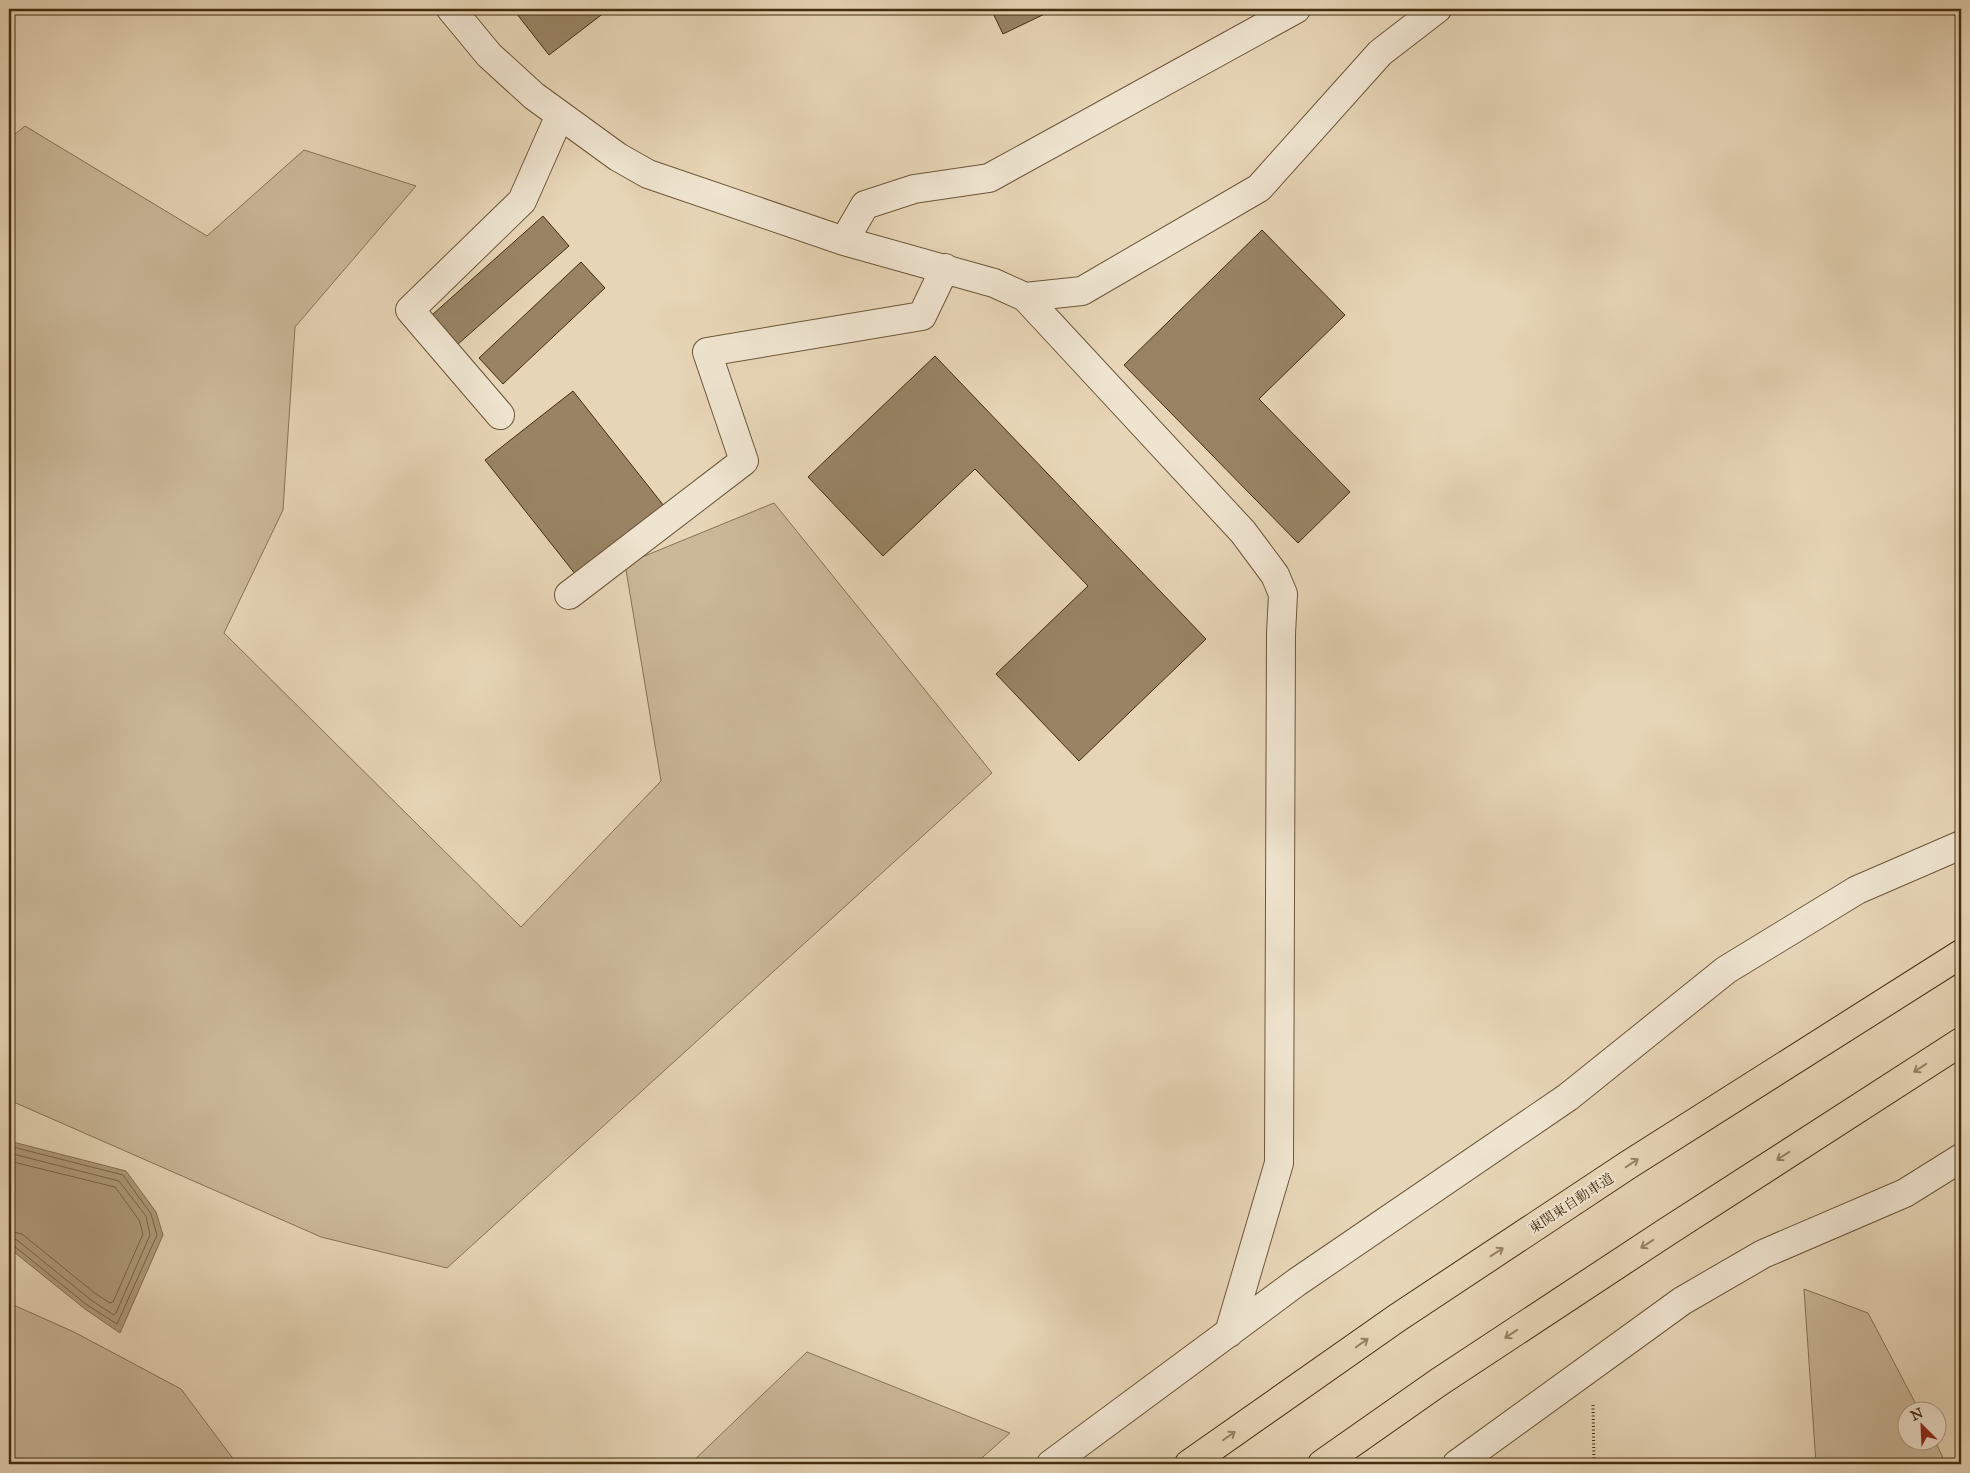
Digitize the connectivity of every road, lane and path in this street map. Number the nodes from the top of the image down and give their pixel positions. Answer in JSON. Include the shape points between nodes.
{"nodes":[{"id":1,"x":451,"y":9,"type":"edge"},
{"id":2,"x":1296,"y":9,"type":"edge"},
{"id":3,"x":1437,"y":9,"type":"edge"},
{"id":4,"x":560,"y":115,"type":"junction"},
{"id":5,"x":844,"y":241,"type":"junction"},
{"id":6,"x":945,"y":268,"type":"junction"},
{"id":7,"x":1025,"y":297,"type":"junction"},
{"id":8,"x":500,"y":415,"type":"dead end"},
{"id":9,"x":570,"y":595,"type":"dead end"},
{"id":10,"x":1961,"y":845,"type":"edge"},
{"id":11,"x":1961,"y":954,"type":"edge"},
{"id":12,"x":1961,"y":1042,"type":"edge"},
{"id":13,"x":1961,"y":1158,"type":"edge"},
{"id":14,"x":1229,"y":1333,"type":"junction"},
{"id":15,"x":1592,"y":1368,"type":"junction"},
{"id":16,"x":1051,"y":1464,"type":"edge"},
{"id":17,"x":1189,"y":1464,"type":"edge"},
{"id":18,"x":1322,"y":1464,"type":"edge"},
{"id":19,"x":1457,"y":1464,"type":"edge"},
{"id":20,"x":1594,"y":1464,"type":"edge"}],
"edges":[{"from":1,"to":4,"type":"street","via":[[489,55]]},
{"from":2,"to":5,"type":"street","via":[[989,178],[914,189],[865,206]]},
{"from":3,"to":7,"type":"street","via":[[1380,53],[1259,188],[1082,291]]},
{"from":4,"to":5,"type":"street","via":[[618,157],[648,174]]},
{"from":4,"to":8,"type":"street","via":[[522,201],[410,310]]},
{"from":5,"to":6,"type":"street"},
{"from":6,"to":7,"type":"street","via":[[994,283]]},
{"from":6,"to":9,"type":"street","via":[[922,316],[707,352],[744,461]]},
{"from":7,"to":14,"type":"street","via":[[1243,532],[1275,575],[1283,594],[1279,1164]]},
{"from":10,"to":14,"type":"street","via":[[1857,890],[1726,970],[1568,1097],[1297,1282]]},
{"from":17,"to":11,"type":"highway","name":"東関東自動車道","one_way":true,"via":[[1397,1318],[1628,1165]]},
{"from":12,"to":18,"type":"highway","one_way":true,"via":[[1455,1371]]},
{"from":13,"to":15,"type":"street","via":[[1905,1193],[1763,1254],[1682,1301]]},
{"from":14,"to":16,"type":"street"},
{"from":15,"to":19,"type":"street"},
{"from":15,"to":20,"type":"path"}]}
